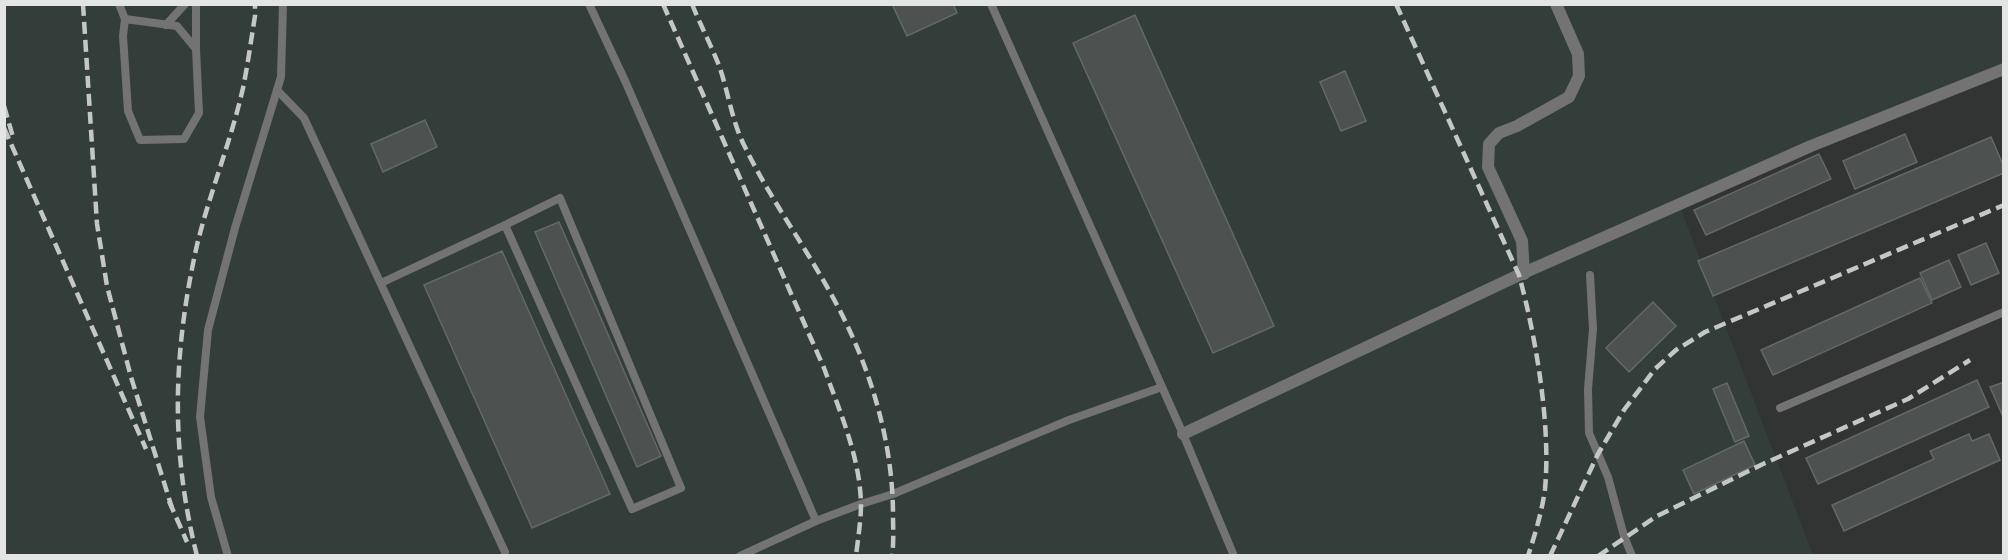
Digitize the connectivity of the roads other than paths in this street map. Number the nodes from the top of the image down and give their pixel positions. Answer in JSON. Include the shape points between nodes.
{"nodes":[{"id":1,"x":119,"y":4,"type":"edge"},
{"id":2,"x":185,"y":4,"type":"edge"},
{"id":3,"x":196,"y":4,"type":"edge"},
{"id":4,"x":283,"y":4,"type":"edge"},
{"id":5,"x":589,"y":4,"type":"edge"},
{"id":6,"x":991,"y":4,"type":"edge"},
{"id":7,"x":1556,"y":4,"type":"edge"},
{"id":8,"x":124,"y":19,"type":"junction"},
{"id":9,"x":166,"y":25,"type":"junction"},
{"id":10,"x":196,"y":49,"type":"junction"},
{"id":11,"x":2004,"y":69,"type":"edge"},
{"id":12,"x":277,"y":90,"type":"junction"},
{"id":13,"x":505,"y":225,"type":"junction"},
{"id":14,"x":1524,"y":274,"type":"junction"},
{"id":15,"x":1590,"y":275,"type":"dead end"},
{"id":16,"x":381,"y":283,"type":"junction"},
{"id":17,"x":2004,"y":312,"type":"edge"},
{"id":18,"x":1162,"y":387,"type":"junction"},
{"id":19,"x":1780,"y":408,"type":"dead end"},
{"id":20,"x":1183,"y":434,"type":"junction"},
{"id":21,"x":816,"y":521,"type":"junction"},
{"id":22,"x":505,"y":552,"type":"dead end"},
{"id":23,"x":228,"y":555,"type":"edge"},
{"id":24,"x":740,"y":555,"type":"edge"},
{"id":25,"x":1234,"y":555,"type":"edge"},
{"id":26,"x":1632,"y":555,"type":"edge"}],
"edges":[{"from":1,"to":8,"type":"lane"},
{"from":2,"to":9,"type":"lane"},
{"from":3,"to":10,"type":"lane"},
{"from":4,"to":12,"type":"lane","via":[[281,77]]},
{"from":5,"to":21,"type":"lane"},
{"from":6,"to":18,"type":"lane"},
{"from":7,"to":14,"type":"street","via":[[1578,54],[1579,76],[1569,97],[1499,133],[1489,144],[1488,167],[1522,241]]},
{"from":8,"to":9,"type":"lane"},
{"from":8,"to":10,"type":"lane","via":[[128,111],[140,140],[184,139],[199,113]]},
{"from":9,"to":10,"type":"lane","via":[[177,26]]},
{"from":11,"to":14,"type":"street","via":[[1811,146]]},
{"from":12,"to":16,"type":"lane","via":[[304,118]]},
{"from":12,"to":23,"type":"lane","via":[[208,330],[200,417],[211,497]]},
{"from":13,"to":13,"type":"lane","via":[[632,509],[681,488],[561,198]]},
{"from":13,"to":16,"type":"lane"},
{"from":14,"to":20,"type":"street"},
{"from":15,"to":26,"type":"lane","via":[[1593,329],[1589,433],[1608,477]]},
{"from":16,"to":22,"type":"lane"},
{"from":17,"to":19,"type":"lane"},
{"from":18,"to":20,"type":"lane"},
{"from":18,"to":21,"type":"lane"},
{"from":20,"to":25,"type":"lane"},
{"from":21,"to":24,"type":"lane"}]}
